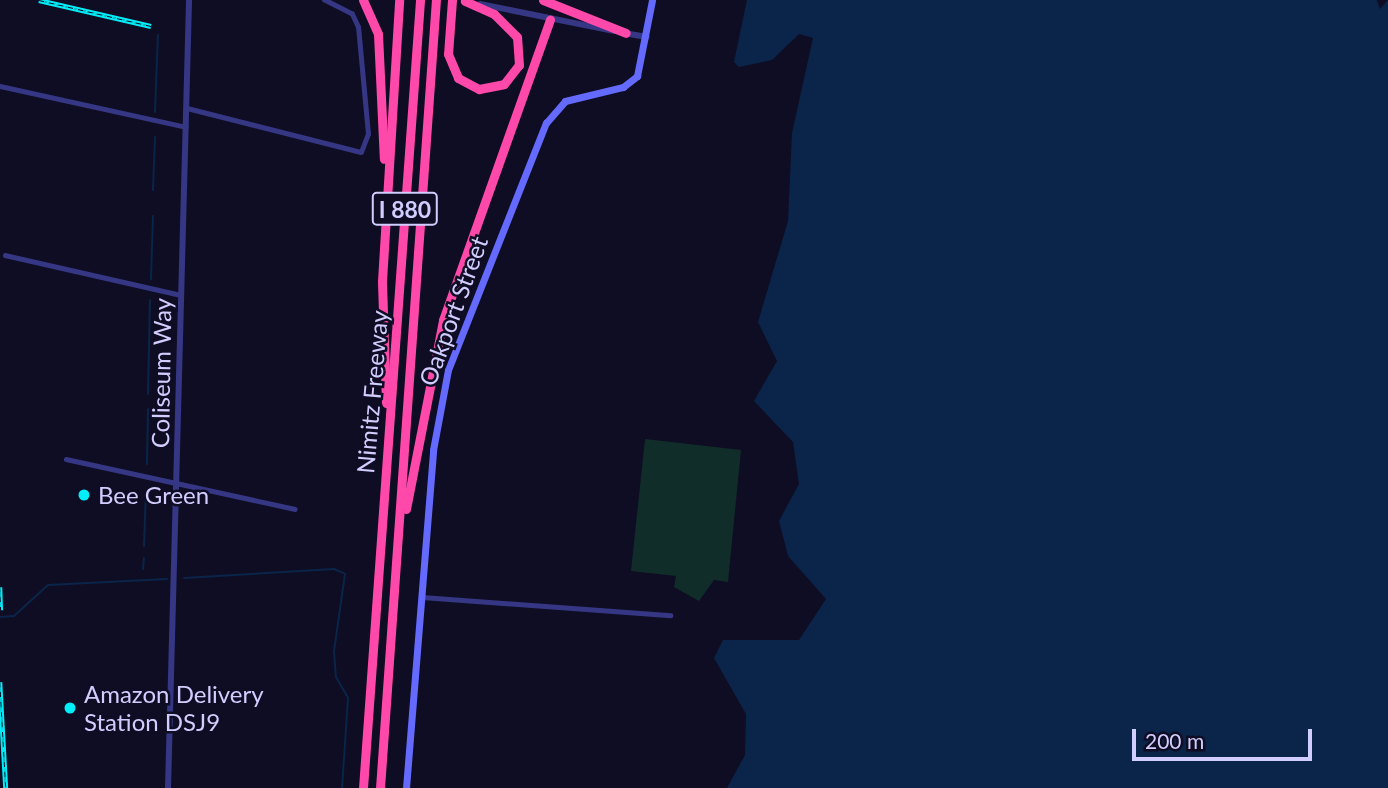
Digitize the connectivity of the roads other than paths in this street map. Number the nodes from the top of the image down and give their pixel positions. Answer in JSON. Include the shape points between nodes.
{"nodes":[{"id":1,"x":189,"y":0,"type":"edge"},
{"id":2,"x":324,"y":0,"type":"edge"},
{"id":3,"x":363,"y":0,"type":"edge"},
{"id":4,"x":399,"y":0,"type":"edge"},
{"id":5,"x":420,"y":0,"type":"edge"},
{"id":6,"x":436,"y":0,"type":"edge"},
{"id":7,"x":452,"y":0,"type":"edge"},
{"id":8,"x":463,"y":0,"type":"edge"},
{"id":9,"x":543,"y":0,"type":"edge"},
{"id":10,"x":652,"y":0,"type":"edge"},
{"id":11,"x":550,"y":20,"type":"junction"},
{"id":12,"x":626,"y":33,"type":"junction"},
{"id":13,"x":647,"y":37,"type":"junction"},
{"id":14,"x":0,"y":86,"type":"edge"},
{"id":15,"x":187,"y":108,"type":"junction"},
{"id":16,"x":186,"y":127,"type":"junction"},
{"id":17,"x":387,"y":183,"type":"junction"},
{"id":18,"x":5,"y":255,"type":"dead end"},
{"id":19,"x":182,"y":295,"type":"junction"},
{"id":20,"x":388,"y":411,"type":"junction"},
{"id":21,"x":66,"y":459,"type":"dead end"},
{"id":22,"x":178,"y":482,"type":"junction"},
{"id":23,"x":295,"y":509,"type":"dead end"},
{"id":24,"x":403,"y":520,"type":"junction"},
{"id":25,"x":422,"y":597,"type":"junction"},
{"id":26,"x":670,"y":615,"type":"dead end"},
{"id":27,"x":168,"y":788,"type":"edge"},
{"id":28,"x":363,"y":788,"type":"edge"},
{"id":29,"x":380,"y":788,"type":"edge"},
{"id":30,"x":406,"y":788,"type":"edge"}],
"edges":[{"from":1,"to":15,"type":"street","name":"Coliseum Way"},
{"from":2,"to":15,"type":"street","via":[[352,14],[358,27],[368,134],[361,152]]},
{"from":3,"to":17,"type":"highway","via":[[378,34]]},
{"from":4,"to":17,"type":"highway"},
{"from":5,"to":20,"type":"highway","name":"Nimitz Freeway","number":"I 880"},
{"from":6,"to":24,"type":"highway","name":"Nimitz Freeway","number":"I 880"},
{"from":7,"to":8,"type":"highway","via":[[451,66],[480,89],[504,84],[519,65],[517,37],[494,14]]},
{"from":8,"to":11,"type":"street"},
{"from":9,"to":12,"type":"highway"},
{"from":10,"to":13,"type":"main road","name":"Oakport Street"},
{"from":11,"to":12,"type":"street"},
{"from":11,"to":24,"type":"highway","via":[[443,320]]},
{"from":12,"to":13,"type":"street"},
{"from":13,"to":25,"type":"main road","name":"Oakport Street","via":[[631,82],[565,102],[545,123],[444,384]]},
{"from":14,"to":16,"type":"street"},
{"from":15,"to":16,"type":"street","name":"Coliseum Way"},
{"from":16,"to":19,"type":"street","name":"Coliseum Way"},
{"from":17,"to":20,"type":"highway","via":[[382,386]]},
{"from":18,"to":19,"type":"street"},
{"from":19,"to":22,"type":"street","name":"Coliseum Way"},
{"from":20,"to":28,"type":"highway","name":"Nimitz Freeway","number":"I 880"},
{"from":21,"to":22,"type":"street"},
{"from":22,"to":23,"type":"street"},
{"from":22,"to":27,"type":"street","name":"Coliseum Way"},
{"from":24,"to":29,"type":"highway","name":"Nimitz Freeway","number":"I 880"},
{"from":25,"to":26,"type":"street"},
{"from":25,"to":30,"type":"main road","name":"Oakport Street"}]}
